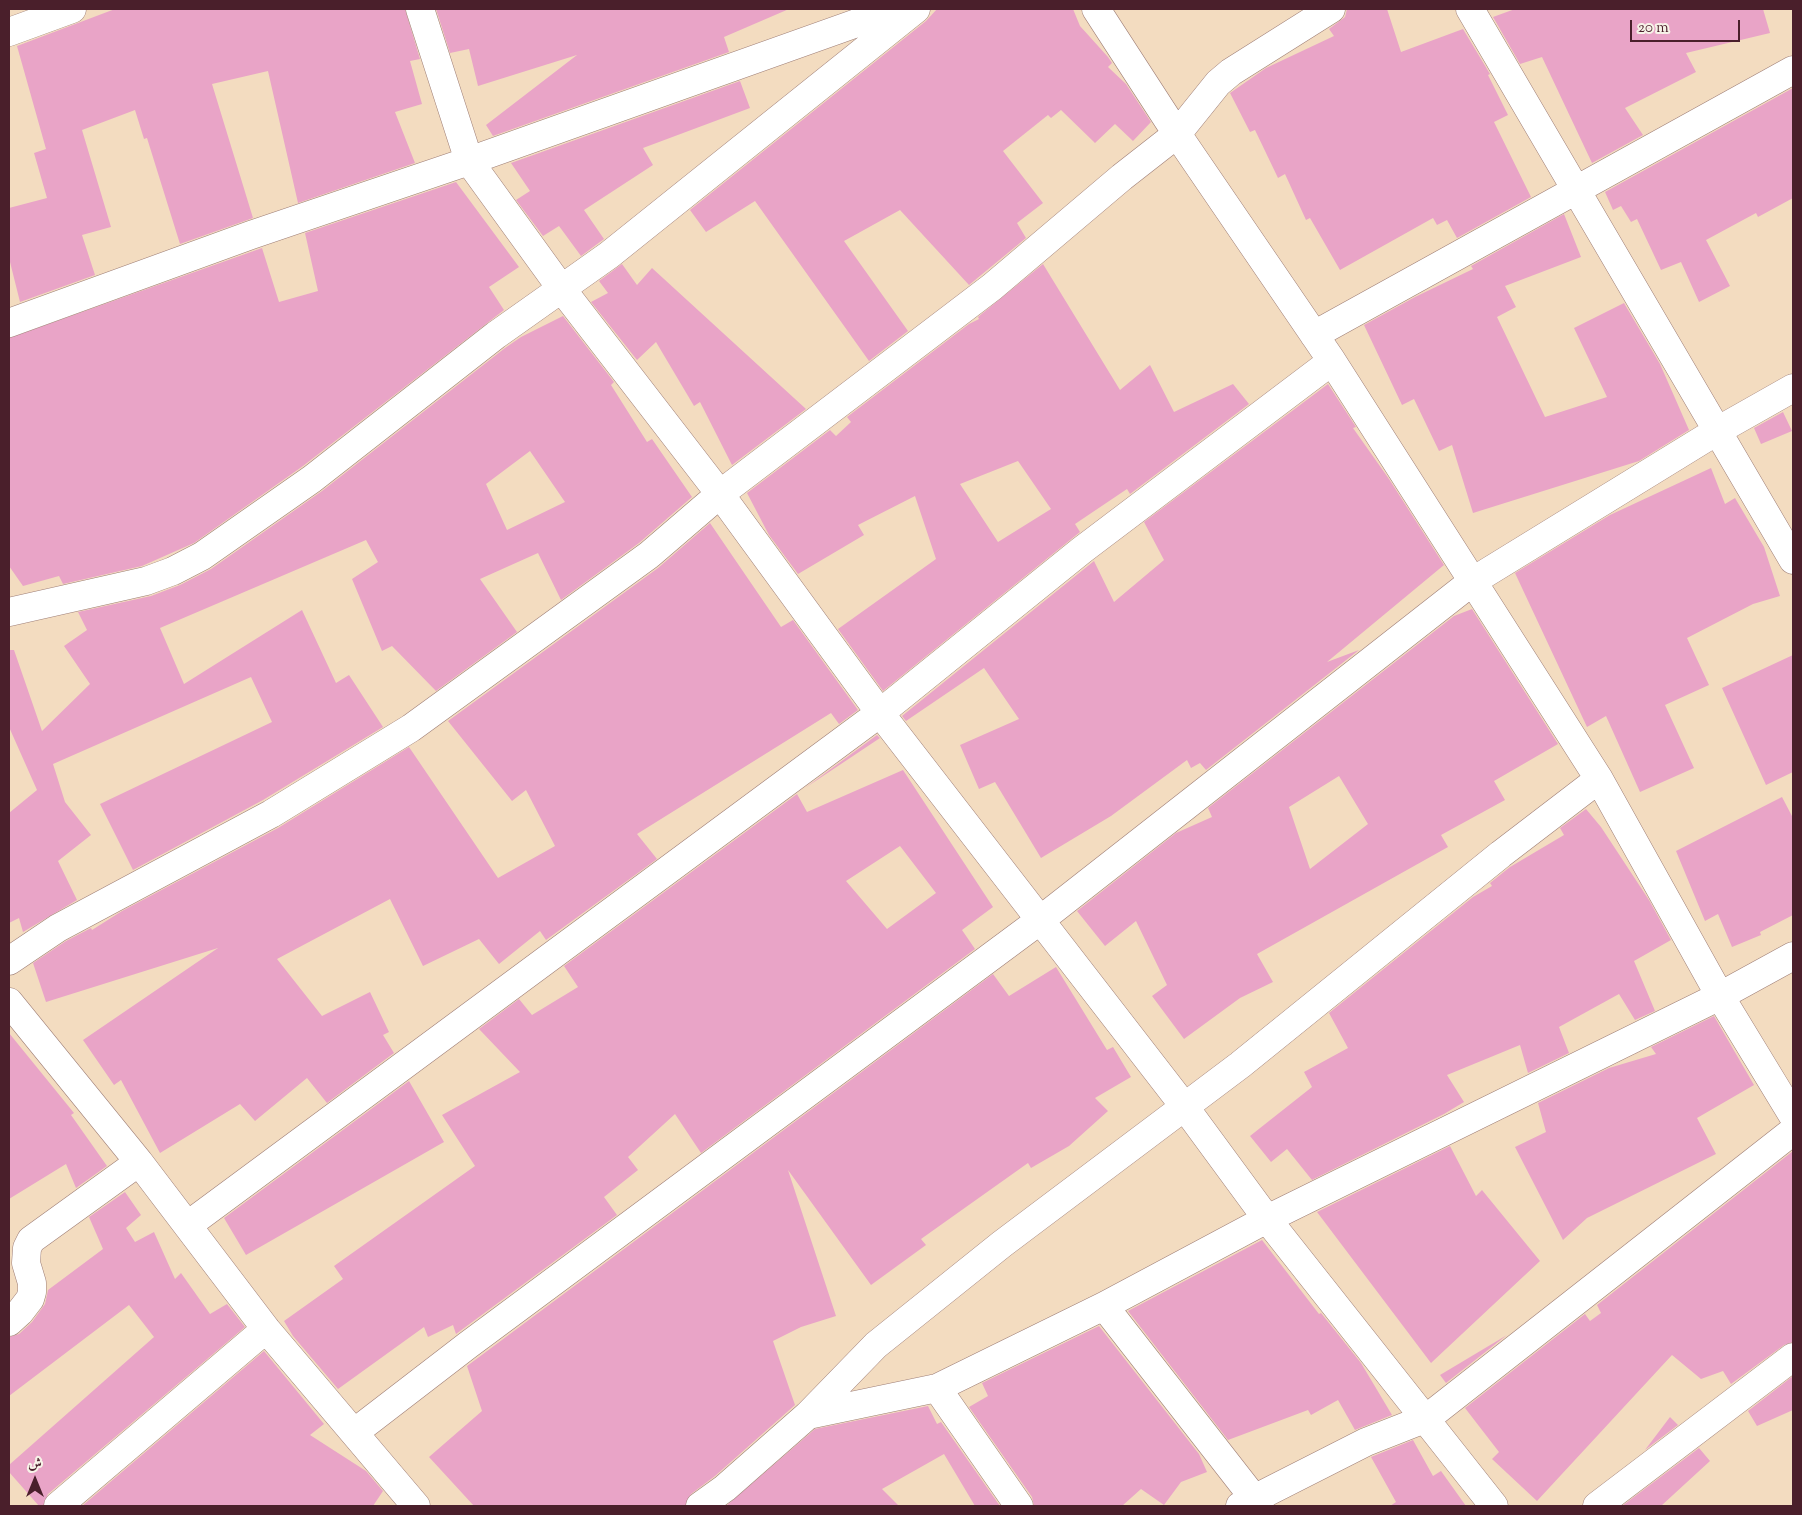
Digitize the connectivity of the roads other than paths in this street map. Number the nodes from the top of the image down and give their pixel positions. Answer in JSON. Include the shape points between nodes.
{"nodes":[{"id":1,"x":72,"y":9,"type":"edge"},
{"id":2,"x":420,"y":9,"type":"edge"},
{"id":3,"x":896,"y":9,"type":"edge"},
{"id":4,"x":916,"y":9,"type":"edge"},
{"id":5,"x":1096,"y":9,"type":"edge"},
{"id":6,"x":1331,"y":9,"type":"edge"},
{"id":7,"x":1470,"y":9,"type":"edge"},
{"id":8,"x":9,"y":32,"type":"edge"},
{"id":9,"x":1793,"y":70,"type":"edge"},
{"id":10,"x":1177,"y":134,"type":"junction"},
{"id":11,"x":469,"y":160,"type":"junction"},
{"id":12,"x":1576,"y":190,"type":"junction"},
{"id":13,"x":561,"y":288,"type":"junction"},
{"id":14,"x":9,"y":323,"type":"edge"},
{"id":15,"x":1314,"y":334,"type":"junction"},
{"id":16,"x":1332,"y":362,"type":"junction"},
{"id":17,"x":1793,"y":388,"type":"edge"},
{"id":18,"x":1717,"y":431,"type":"junction"},
{"id":19,"x":720,"y":494,"type":"junction"},
{"id":20,"x":1793,"y":560,"type":"edge"},
{"id":21,"x":1473,"y":582,"type":"junction"},
{"id":22,"x":9,"y":612,"type":"edge"},
{"id":23,"x":880,"y":713,"type":"junction"},
{"id":24,"x":1599,"y":779,"type":"junction"},
{"id":25,"x":1040,"y":921,"type":"junction"},
{"id":26,"x":1793,"y":956,"type":"edge"},
{"id":27,"x":9,"y":961,"type":"edge"},
{"id":28,"x":1720,"y":996,"type":"junction"},
{"id":29,"x":9,"y":1002,"type":"edge"},
{"id":30,"x":1184,"y":1106,"type":"junction"},
{"id":31,"x":1793,"y":1116,"type":"edge"},
{"id":32,"x":1793,"y":1131,"type":"edge"},
{"id":33,"x":139,"y":1162,"type":"junction"},
{"id":34,"x":1267,"y":1219,"type":"junction"},
{"id":35,"x":188,"y":1225,"type":"junction"},
{"id":36,"x":1104,"y":1306,"type":"junction"},
{"id":37,"x":9,"y":1322,"type":"edge"},
{"id":38,"x":266,"y":1329,"type":"junction"},
{"id":39,"x":1793,"y":1357,"type":"edge"},
{"id":40,"x":937,"y":1388,"type":"junction"},
{"id":41,"x":808,"y":1415,"type":"junction"},
{"id":42,"x":1427,"y":1418,"type":"junction"},
{"id":43,"x":355,"y":1432,"type":"junction"},
{"id":44,"x":1252,"y":1504,"type":"edge"},
{"id":45,"x":58,"y":1506,"type":"edge"},
{"id":46,"x":416,"y":1506,"type":"edge"},
{"id":47,"x":700,"y":1506,"type":"edge"},
{"id":48,"x":1019,"y":1506,"type":"edge"},
{"id":49,"x":1494,"y":1506,"type":"edge"},
{"id":50,"x":1596,"y":1506,"type":"edge"}],
"edges":[{"from":1,"to":8,"type":"street"},
{"from":2,"to":11,"type":"street"},
{"from":3,"to":11,"type":"street"},
{"from":4,"to":13,"type":"street","via":[[609,256]]},
{"from":5,"to":10,"type":"street"},
{"from":6,"to":10,"type":"street","via":[[1231,72],[1218,83]]},
{"from":7,"to":12,"type":"street"},
{"from":9,"to":12,"type":"street"},
{"from":10,"to":15,"type":"street"},
{"from":10,"to":19,"type":"street","via":[[992,287]]},
{"from":11,"to":13,"type":"street"},
{"from":11,"to":14,"type":"street"},
{"from":12,"to":15,"type":"street"},
{"from":12,"to":18,"type":"street"},
{"from":13,"to":19,"type":"street"},
{"from":13,"to":22,"type":"street","via":[[312,479],[202,556],[146,581]]},
{"from":15,"to":16,"type":"street"},
{"from":16,"to":21,"type":"street"},
{"from":16,"to":23,"type":"street","via":[[1082,550]]},
{"from":17,"to":18,"type":"street"},
{"from":18,"to":20,"type":"street"},
{"from":18,"to":21,"type":"street"},
{"from":19,"to":23,"type":"street"},
{"from":19,"to":27,"type":"street","via":[[649,554],[411,728],[271,814],[58,928]]},
{"from":21,"to":24,"type":"street"},
{"from":21,"to":25,"type":"street"},
{"from":23,"to":25,"type":"street"},
{"from":23,"to":35,"type":"street"},
{"from":24,"to":28,"type":"street"},
{"from":24,"to":30,"type":"street"},
{"from":25,"to":30,"type":"street"},
{"from":25,"to":43,"type":"street"},
{"from":26,"to":28,"type":"street"},
{"from":28,"to":31,"type":"street"},
{"from":28,"to":34,"type":"street"},
{"from":29,"to":33,"type":"street"},
{"from":30,"to":34,"type":"street"},
{"from":30,"to":41,"type":"street","via":[[1002,1244],[876,1345]]},
{"from":32,"to":42,"type":"street"},
{"from":33,"to":35,"type":"street"},
{"from":33,"to":37,"type":"street","via":[[31,1240],[26,1263],[32,1292],[25,1306]]},
{"from":34,"to":36,"type":"street"},
{"from":34,"to":42,"type":"street"},
{"from":35,"to":38,"type":"street"},
{"from":36,"to":40,"type":"street"},
{"from":36,"to":44,"type":"street"},
{"from":38,"to":43,"type":"street"},
{"from":38,"to":45,"type":"street"},
{"from":39,"to":50,"type":"street"},
{"from":40,"to":41,"type":"street"},
{"from":40,"to":48,"type":"street"},
{"from":41,"to":47,"type":"street"},
{"from":42,"to":44,"type":"street","via":[[1366,1442]]},
{"from":42,"to":49,"type":"street"},
{"from":43,"to":46,"type":"street"}]}
